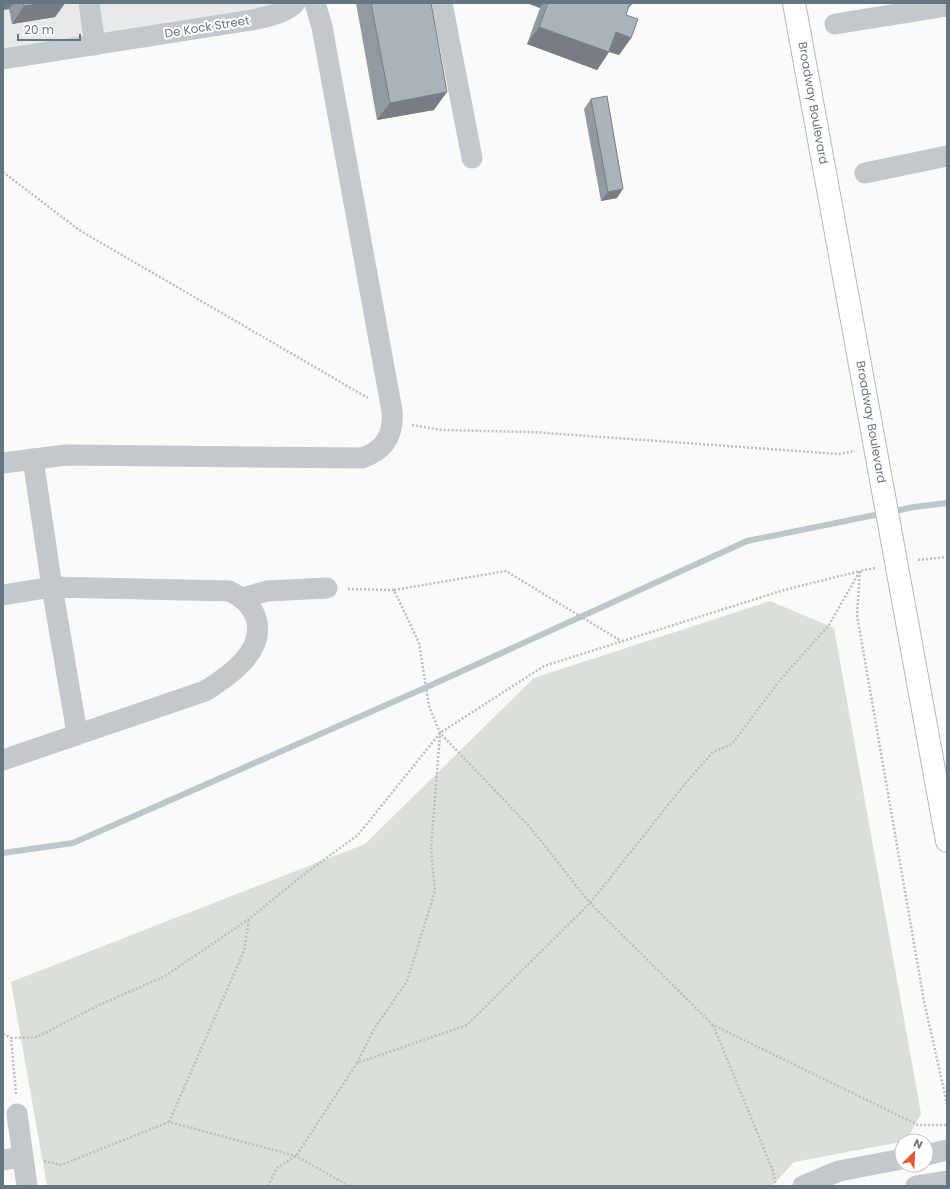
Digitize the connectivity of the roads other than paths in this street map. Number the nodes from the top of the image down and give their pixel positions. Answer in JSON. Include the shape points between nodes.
{"nodes":[{"id":1,"x":89,"y":3,"type":"edge"},
{"id":2,"x":315,"y":3,"type":"edge"},
{"id":3,"x":442,"y":3,"type":"edge"},
{"id":4,"x":794,"y":3,"type":"edge"},
{"id":5,"x":293,"y":5,"type":"edge"},
{"id":6,"x":947,"y":6,"type":"edge"},
{"id":7,"x":835,"y":24,"type":"dead end"},
{"id":8,"x":95,"y":45,"type":"junction"},
{"id":9,"x":3,"y":59,"type":"edge"},
{"id":10,"x":947,"y":156,"type":"edge"},
{"id":11,"x":472,"y":158,"type":"dead end"},
{"id":12,"x":865,"y":173,"type":"dead end"},
{"id":13,"x":33,"y":459,"type":"junction"},
{"id":14,"x":3,"y":463,"type":"edge"},
{"id":15,"x":52,"y":587,"type":"junction"},
{"id":16,"x":328,"y":588,"type":"road end"},
{"id":17,"x":3,"y":595,"type":"edge"},
{"id":18,"x":242,"y":598,"type":"junction"},
{"id":19,"x":77,"y":733,"type":"junction"},
{"id":20,"x":3,"y":760,"type":"edge"},
{"id":21,"x":947,"y":842,"type":"edge"},
{"id":22,"x":17,"y":1114,"type":"road end"},
{"id":23,"x":947,"y":1150,"type":"edge"},
{"id":24,"x":934,"y":1152,"type":"edge"},
{"id":25,"x":12,"y":1159,"type":"edge"},
{"id":26,"x":894,"y":1161,"type":"edge"},
{"id":27,"x":947,"y":1181,"type":"edge"},
{"id":28,"x":27,"y":1186,"type":"edge"},
{"id":29,"x":803,"y":1186,"type":"edge"},
{"id":30,"x":916,"y":1186,"type":"edge"}],
"edges":[{"from":1,"to":8,"type":"street"},
{"from":2,"to":13,"type":"street","via":[[322,27],[392,413],[392,431],[388,441],[376,452],[362,458],[66,455]]},
{"from":3,"to":11,"type":"street"},
{"from":4,"to":21,"type":"main road","name":"Broadway Boulevard","via":[[877,455],[903,560]]},
{"from":5,"to":8,"type":"street","name":"De Kock Street","via":[[272,15],[252,20]]},
{"from":6,"to":7,"type":"street"},
{"from":8,"to":9,"type":"street","name":"De Kock Street"},
{"from":10,"to":12,"type":"street"},
{"from":13,"to":14,"type":"street"},
{"from":13,"to":15,"type":"street"},
{"from":15,"to":17,"type":"street"},
{"from":15,"to":18,"type":"street","via":[[228,591]]},
{"from":15,"to":19,"type":"street"},
{"from":16,"to":18,"type":"street","via":[[268,591]]},
{"from":18,"to":19,"type":"street","via":[[254,613],[258,630],[256,640],[245,659],[221,681],[205,691]]},
{"from":19,"to":20,"type":"street"},
{"from":22,"to":25,"type":"street"},
{"from":23,"to":24,"type":"street"},
{"from":25,"to":28,"type":"street"},
{"from":26,"to":29,"type":"street","via":[[839,1171]]},
{"from":27,"to":30,"type":"street"}]}
